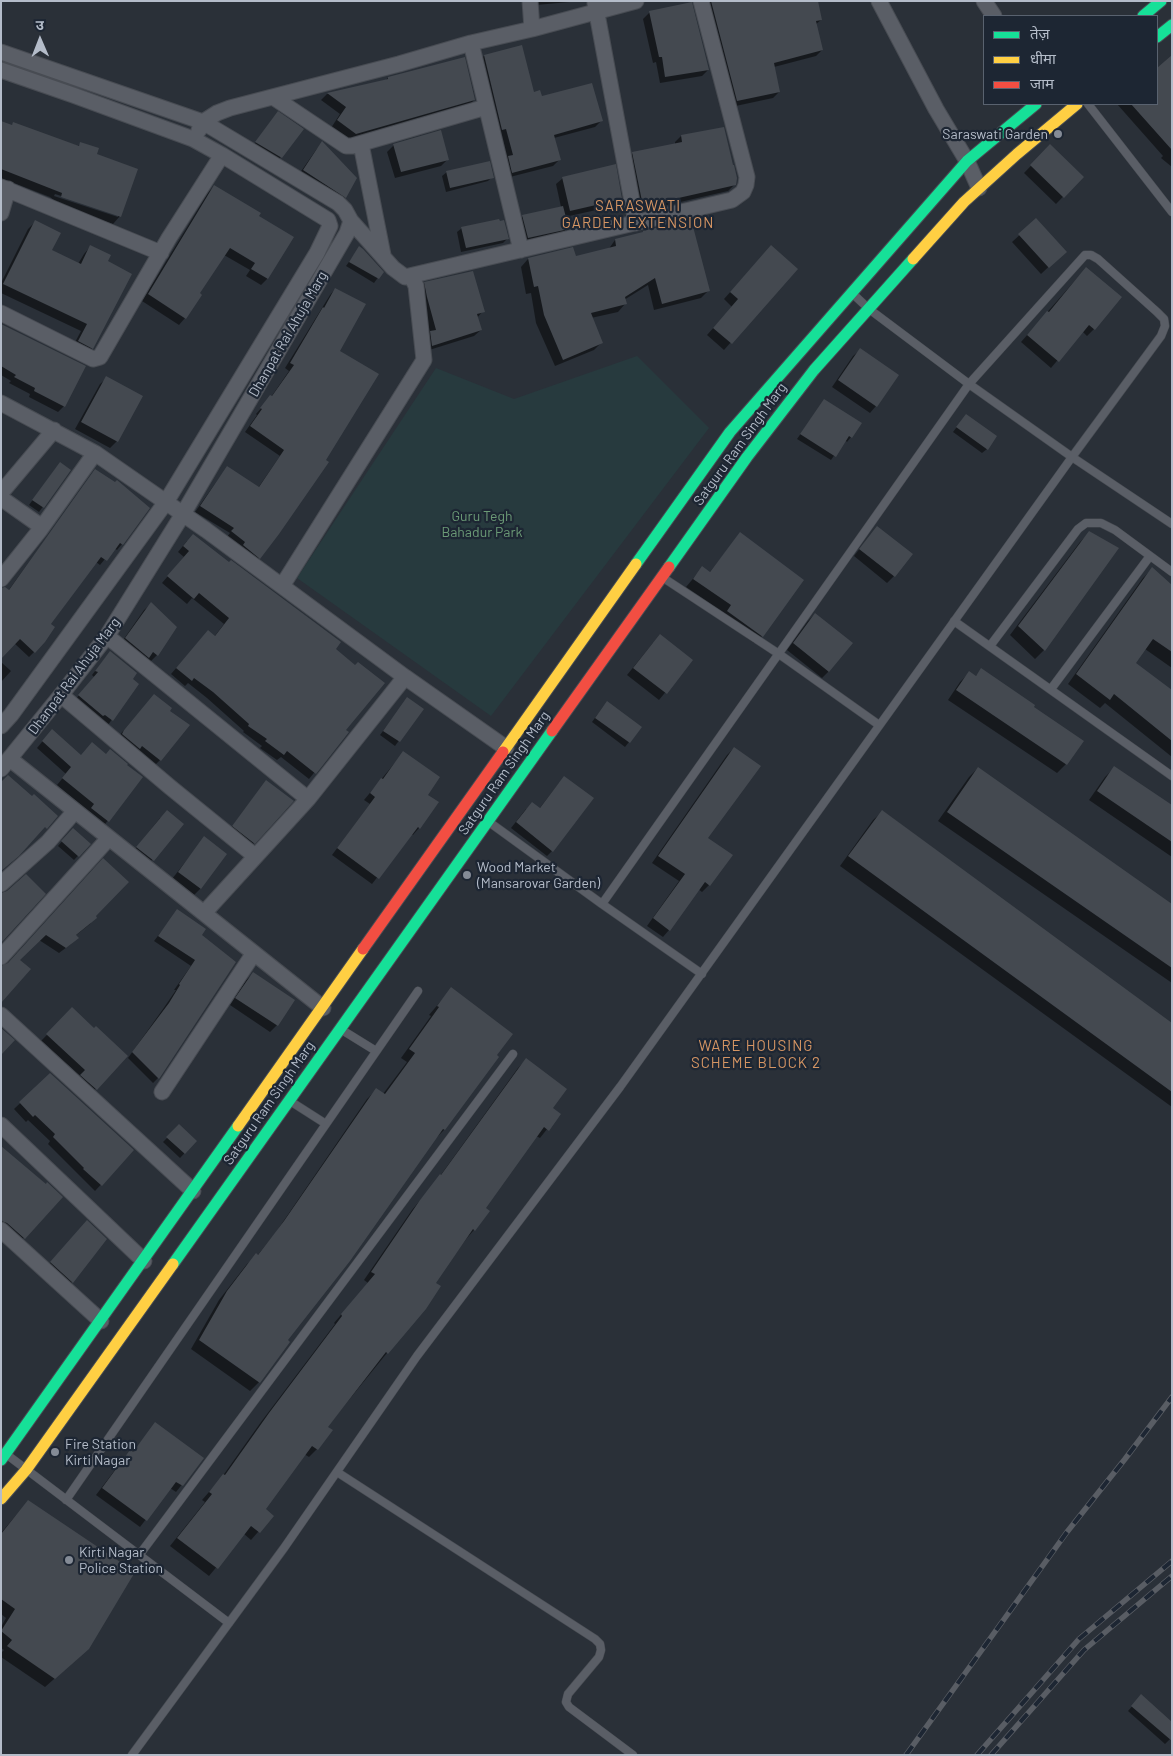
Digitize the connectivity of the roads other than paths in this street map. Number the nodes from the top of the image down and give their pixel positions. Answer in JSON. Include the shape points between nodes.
{"nodes":[{"id":1,"x":530,"y":1,"type":"edge"},
{"id":2,"x":636,"y":1,"type":"edge"},
{"id":3,"x":702,"y":1,"type":"edge"},
{"id":4,"x":879,"y":1,"type":"edge"},
{"id":5,"x":984,"y":1,"type":"edge"},
{"id":6,"x":1161,"y":1,"type":"edge"},
{"id":7,"x":595,"y":6,"type":"edge"},
{"id":8,"x":993,"y":15,"type":"edge"},
{"id":9,"x":1144,"y":15,"type":"edge"},
{"id":10,"x":1172,"y":25,"type":"edge"},
{"id":11,"x":532,"y":29,"type":"junction"},
{"id":12,"x":1158,"y":36,"type":"edge"},
{"id":13,"x":471,"y":43,"type":"junction"},
{"id":14,"x":1,"y":52,"type":"edge"},
{"id":15,"x":1,"y":70,"type":"edge"},
{"id":16,"x":274,"y":97,"type":"junction"},
{"id":17,"x":1035,"y":105,"type":"edge"},
{"id":18,"x":1076,"y":105,"type":"edge"},
{"id":19,"x":1089,"y":105,"type":"edge"},
{"id":20,"x":486,"y":107,"type":"junction"},
{"id":21,"x":203,"y":122,"type":"junction"},
{"id":22,"x":193,"y":139,"type":"junction"},
{"id":23,"x":361,"y":144,"type":"junction"},
{"id":24,"x":222,"y":155,"type":"junction"},
{"id":25,"x":967,"y":161,"type":"junction"},
{"id":26,"x":5,"y":188,"type":"edge"},
{"id":27,"x":979,"y":188,"type":"junction"},
{"id":28,"x":1172,"y":212,"type":"edge"},
{"id":29,"x":1,"y":213,"type":"edge"},
{"id":30,"x":351,"y":221,"type":"junction"},
{"id":31,"x":636,"y":223,"type":"junction"},
{"id":32,"x":330,"y":226,"type":"junction"},
{"id":33,"x":521,"y":250,"type":"junction"},
{"id":34,"x":161,"y":253,"type":"junction"},
{"id":35,"x":383,"y":256,"type":"junction"},
{"id":36,"x":411,"y":276,"type":"junction"},
{"id":37,"x":852,"y":292,"type":"junction"},
{"id":38,"x":869,"y":309,"type":"junction"},
{"id":39,"x":1,"y":313,"type":"edge"},
{"id":40,"x":970,"y":384,"type":"junction"},
{"id":41,"x":1,"y":403,"type":"edge"},
{"id":42,"x":54,"y":430,"type":"junction"},
{"id":43,"x":95,"y":453,"type":"junction"},
{"id":44,"x":1072,"y":457,"type":"junction"},
{"id":45,"x":1,"y":493,"type":"edge"},
{"id":46,"x":1,"y":498,"type":"edge"},
{"id":47,"x":166,"y":502,"type":"junction"},
{"id":48,"x":183,"y":514,"type":"junction"},
{"id":49,"x":1172,"y":524,"type":"edge"},
{"id":50,"x":42,"y":526,"type":"junction"},
{"id":51,"x":1150,"y":556,"type":"junction"},
{"id":52,"x":1172,"y":572,"type":"edge"},
{"id":53,"x":662,"y":577,"type":"junction"},
{"id":54,"x":1,"y":579,"type":"edge"},
{"id":55,"x":282,"y":586,"type":"junction"},
{"id":56,"x":954,"y":621,"type":"junction"},
{"id":57,"x":107,"y":636,"type":"junction"},
{"id":58,"x":990,"y":646,"type":"junction"},
{"id":59,"x":779,"y":654,"type":"junction"},
{"id":60,"x":405,"y":677,"type":"junction"},
{"id":61,"x":1051,"y":688,"type":"junction"},
{"id":62,"x":62,"y":695,"type":"junction"},
{"id":63,"x":879,"y":725,"type":"junction"},
{"id":64,"x":1,"y":726,"type":"edge"},
{"id":65,"x":506,"y":748,"type":"junction"},
{"id":66,"x":6,"y":764,"type":"edge"},
{"id":67,"x":1172,"y":776,"type":"edge"},
{"id":68,"x":308,"y":799,"type":"junction"},
{"id":69,"x":75,"y":811,"type":"junction"},
{"id":70,"x":488,"y":822,"type":"junction"},
{"id":71,"x":109,"y":838,"type":"junction"},
{"id":72,"x":255,"y":856,"type":"junction"},
{"id":73,"x":1,"y":884,"type":"edge"},
{"id":74,"x":602,"y":904,"type":"junction"},
{"id":75,"x":204,"y":913,"type":"junction"},
{"id":76,"x":254,"y":953,"type":"junction"},
{"id":77,"x":1,"y":957,"type":"edge"},
{"id":78,"x":702,"y":974,"type":"junction"},
{"id":79,"x":418,"y":991,"type":"dead end"},
{"id":80,"x":323,"y":1008,"type":"junction"},
{"id":81,"x":1,"y":1015,"type":"edge"},
{"id":82,"x":341,"y":1029,"type":"junction"},
{"id":83,"x":376,"y":1051,"type":"junction"},
{"id":84,"x":513,"y":1054,"type":"dead end"},
{"id":85,"x":162,"y":1092,"type":"dead end"},
{"id":86,"x":290,"y":1101,"type":"junction"},
{"id":87,"x":326,"y":1124,"type":"junction"},
{"id":88,"x":1,"y":1125,"type":"edge"},
{"id":89,"x":193,"y":1191,"type":"junction"},
{"id":90,"x":1,"y":1230,"type":"edge"},
{"id":91,"x":144,"y":1260,"type":"junction"},
{"id":92,"x":101,"y":1321,"type":"junction"},
{"id":93,"x":4,"y":1457,"type":"edge"},
{"id":94,"x":26,"y":1470,"type":"junction"},
{"id":95,"x":337,"y":1472,"type":"junction"},
{"id":96,"x":1,"y":1499,"type":"edge"},
{"id":97,"x":66,"y":1500,"type":"junction"},
{"id":98,"x":140,"y":1554,"type":"junction"},
{"id":99,"x":229,"y":1623,"type":"junction"},
{"id":100,"x":132,"y":1755,"type":"edge"},
{"id":101,"x":633,"y":1755,"type":"edge"}],
"edges":[{"from":1,"to":11,"type":"street"},
{"from":2,"to":7,"type":"street"},
{"from":3,"to":31,"type":"street","via":[[747,177],[746,185],[743,192],[732,200]]},
{"from":4,"to":25,"type":"street"},
{"from":5,"to":8,"type":"street"},
{"from":6,"to":9,"type":"main road"},
{"from":7,"to":11,"type":"street"},
{"from":7,"to":31,"type":"street"},
{"from":10,"to":12,"type":"main road"},
{"from":11,"to":13,"type":"street"},
{"from":13,"to":16,"type":"street"},
{"from":13,"to":20,"type":"street"},
{"from":14,"to":21,"type":"street"},
{"from":15,"to":22,"type":"street"},
{"from":16,"to":21,"type":"street","via":[[224,110]]},
{"from":16,"to":23,"type":"street","via":[[342,145]]},
{"from":17,"to":25,"type":"main road","name":"Satguru Ram Singh Marg"},
{"from":18,"to":27,"type":"main road","name":"Satguru Ram Singh Marg"},
{"from":19,"to":28,"type":"lane"},
{"from":20,"to":23,"type":"street"},
{"from":20,"to":33,"type":"street"},
{"from":21,"to":22,"type":"street"},
{"from":21,"to":30,"type":"street","via":[[331,198],[345,210]]},
{"from":22,"to":24,"type":"street"},
{"from":23,"to":35,"type":"street"},
{"from":24,"to":32,"type":"street","via":[[328,220]]},
{"from":24,"to":34,"type":"street"},
{"from":25,"to":27,"type":"street"},
{"from":25,"to":37,"type":"main road","name":"Satguru Ram Singh Marg"},
{"from":26,"to":29,"type":"street"},
{"from":26,"to":34,"type":"street"},
{"from":27,"to":38,"type":"main road","name":"Satguru Ram Singh Marg"},
{"from":30,"to":32,"type":"street"},
{"from":30,"to":35,"type":"street"},
{"from":30,"to":48,"type":"street","name":"Dhanpat Rai Ahuja Marg","via":[[342,242]]},
{"from":31,"to":33,"type":"street"},
{"from":32,"to":47,"type":"street","name":"Dhanpat Rai Ahuja Marg","via":[[317,253]]},
{"from":33,"to":36,"type":"street"},
{"from":34,"to":39,"type":"street","via":[[100,357],[92,359]]},
{"from":35,"to":36,"type":"street","via":[[399,274]]},
{"from":36,"to":55,"type":"street","via":[[416,286],[424,360]]},
{"from":37,"to":38,"type":"lane"},
{"from":37,"to":65,"type":"main road","name":"Satguru Ram Singh Marg","via":[[730,432]]},
{"from":38,"to":40,"type":"lane"},
{"from":38,"to":53,"type":"main road","name":"Satguru Ram Singh Marg","via":[[808,378]]},
{"from":40,"to":44,"type":"lane"},
{"from":40,"to":44,"type":"lane","via":[[1085,255],[1098,259],[1164,319],[1165,326]]},
{"from":40,"to":59,"type":"lane"},
{"from":41,"to":42,"type":"street"},
{"from":42,"to":43,"type":"street"},
{"from":42,"to":45,"type":"street"},
{"from":43,"to":47,"type":"street"},
{"from":43,"to":50,"type":"street"},
{"from":44,"to":49,"type":"lane"},
{"from":44,"to":56,"type":"lane"},
{"from":46,"to":50,"type":"street"},
{"from":47,"to":48,"type":"street"},
{"from":47,"to":64,"type":"street","name":"Dhanpat Rai Ahuja Marg"},
{"from":48,"to":55,"type":"street"},
{"from":48,"to":57,"type":"street","name":"Dhanpat Rai Ahuja Marg"},
{"from":50,"to":54,"type":"street"},
{"from":51,"to":52,"type":"lane"},
{"from":51,"to":58,"type":"lane","via":[[1115,530],[1101,523],[1086,523],[1078,528]]},
{"from":51,"to":61,"type":"lane"},
{"from":53,"to":59,"type":"lane"},
{"from":53,"to":70,"type":"main road","name":"Satguru Ram Singh Marg"},
{"from":55,"to":60,"type":"street"},
{"from":56,"to":58,"type":"lane"},
{"from":56,"to":63,"type":"lane"},
{"from":57,"to":62,"type":"street","name":"Dhanpat Rai Ahuja Marg"},
{"from":57,"to":68,"type":"street"},
{"from":58,"to":61,"type":"lane"},
{"from":59,"to":63,"type":"lane"},
{"from":59,"to":74,"type":"lane"},
{"from":60,"to":65,"type":"street"},
{"from":60,"to":68,"type":"street"},
{"from":61,"to":67,"type":"lane"},
{"from":62,"to":66,"type":"street","name":"Dhanpat Rai Ahuja Marg"},
{"from":62,"to":72,"type":"street"},
{"from":63,"to":78,"type":"lane"},
{"from":65,"to":80,"type":"main road","name":"Satguru Ram Singh Marg"},
{"from":66,"to":69,"type":"street"},
{"from":68,"to":72,"type":"street"},
{"from":69,"to":71,"type":"street"},
{"from":69,"to":73,"type":"street","via":[[48,842]]},
{"from":70,"to":74,"type":"lane"},
{"from":70,"to":82,"type":"main road","name":"Satguru Ram Singh Marg"},
{"from":71,"to":75,"type":"street"},
{"from":71,"to":77,"type":"street"},
{"from":72,"to":75,"type":"street"},
{"from":74,"to":78,"type":"lane"},
{"from":75,"to":76,"type":"street"},
{"from":76,"to":80,"type":"street"},
{"from":76,"to":85,"type":"street"},
{"from":78,"to":95,"type":"lane","via":[[417,1356]]},
{"from":79,"to":83,"type":"lane"},
{"from":80,"to":89,"type":"main road","name":"Satguru Ram Singh Marg"},
{"from":81,"to":89,"type":"street"},
{"from":82,"to":83,"type":"lane"},
{"from":82,"to":86,"type":"main road","name":"Satguru Ram Singh Marg"},
{"from":83,"to":87,"type":"lane"},
{"from":84,"to":98,"type":"lane"},
{"from":86,"to":87,"type":"lane"},
{"from":86,"to":94,"type":"main road","name":"Satguru Ram Singh Marg"},
{"from":87,"to":97,"type":"lane"},
{"from":88,"to":91,"type":"street"},
{"from":89,"to":91,"type":"main road","name":"Satguru Ram Singh Marg"},
{"from":90,"to":92,"type":"street"},
{"from":91,"to":92,"type":"main road","name":"Satguru Ram Singh Marg"},
{"from":92,"to":93,"type":"main road","name":"Satguru Ram Singh Marg"},
{"from":93,"to":94,"type":"lane"},
{"from":94,"to":96,"type":"main road","name":"Satguru Ram Singh Marg"},
{"from":94,"to":97,"type":"lane"},
{"from":95,"to":99,"type":"lane"},
{"from":95,"to":101,"type":"lane","via":[[595,1639],[600,1644],[599,1657],[568,1694],[566,1702]]},
{"from":97,"to":98,"type":"lane"},
{"from":98,"to":99,"type":"lane"},
{"from":99,"to":100,"type":"lane"}]}
